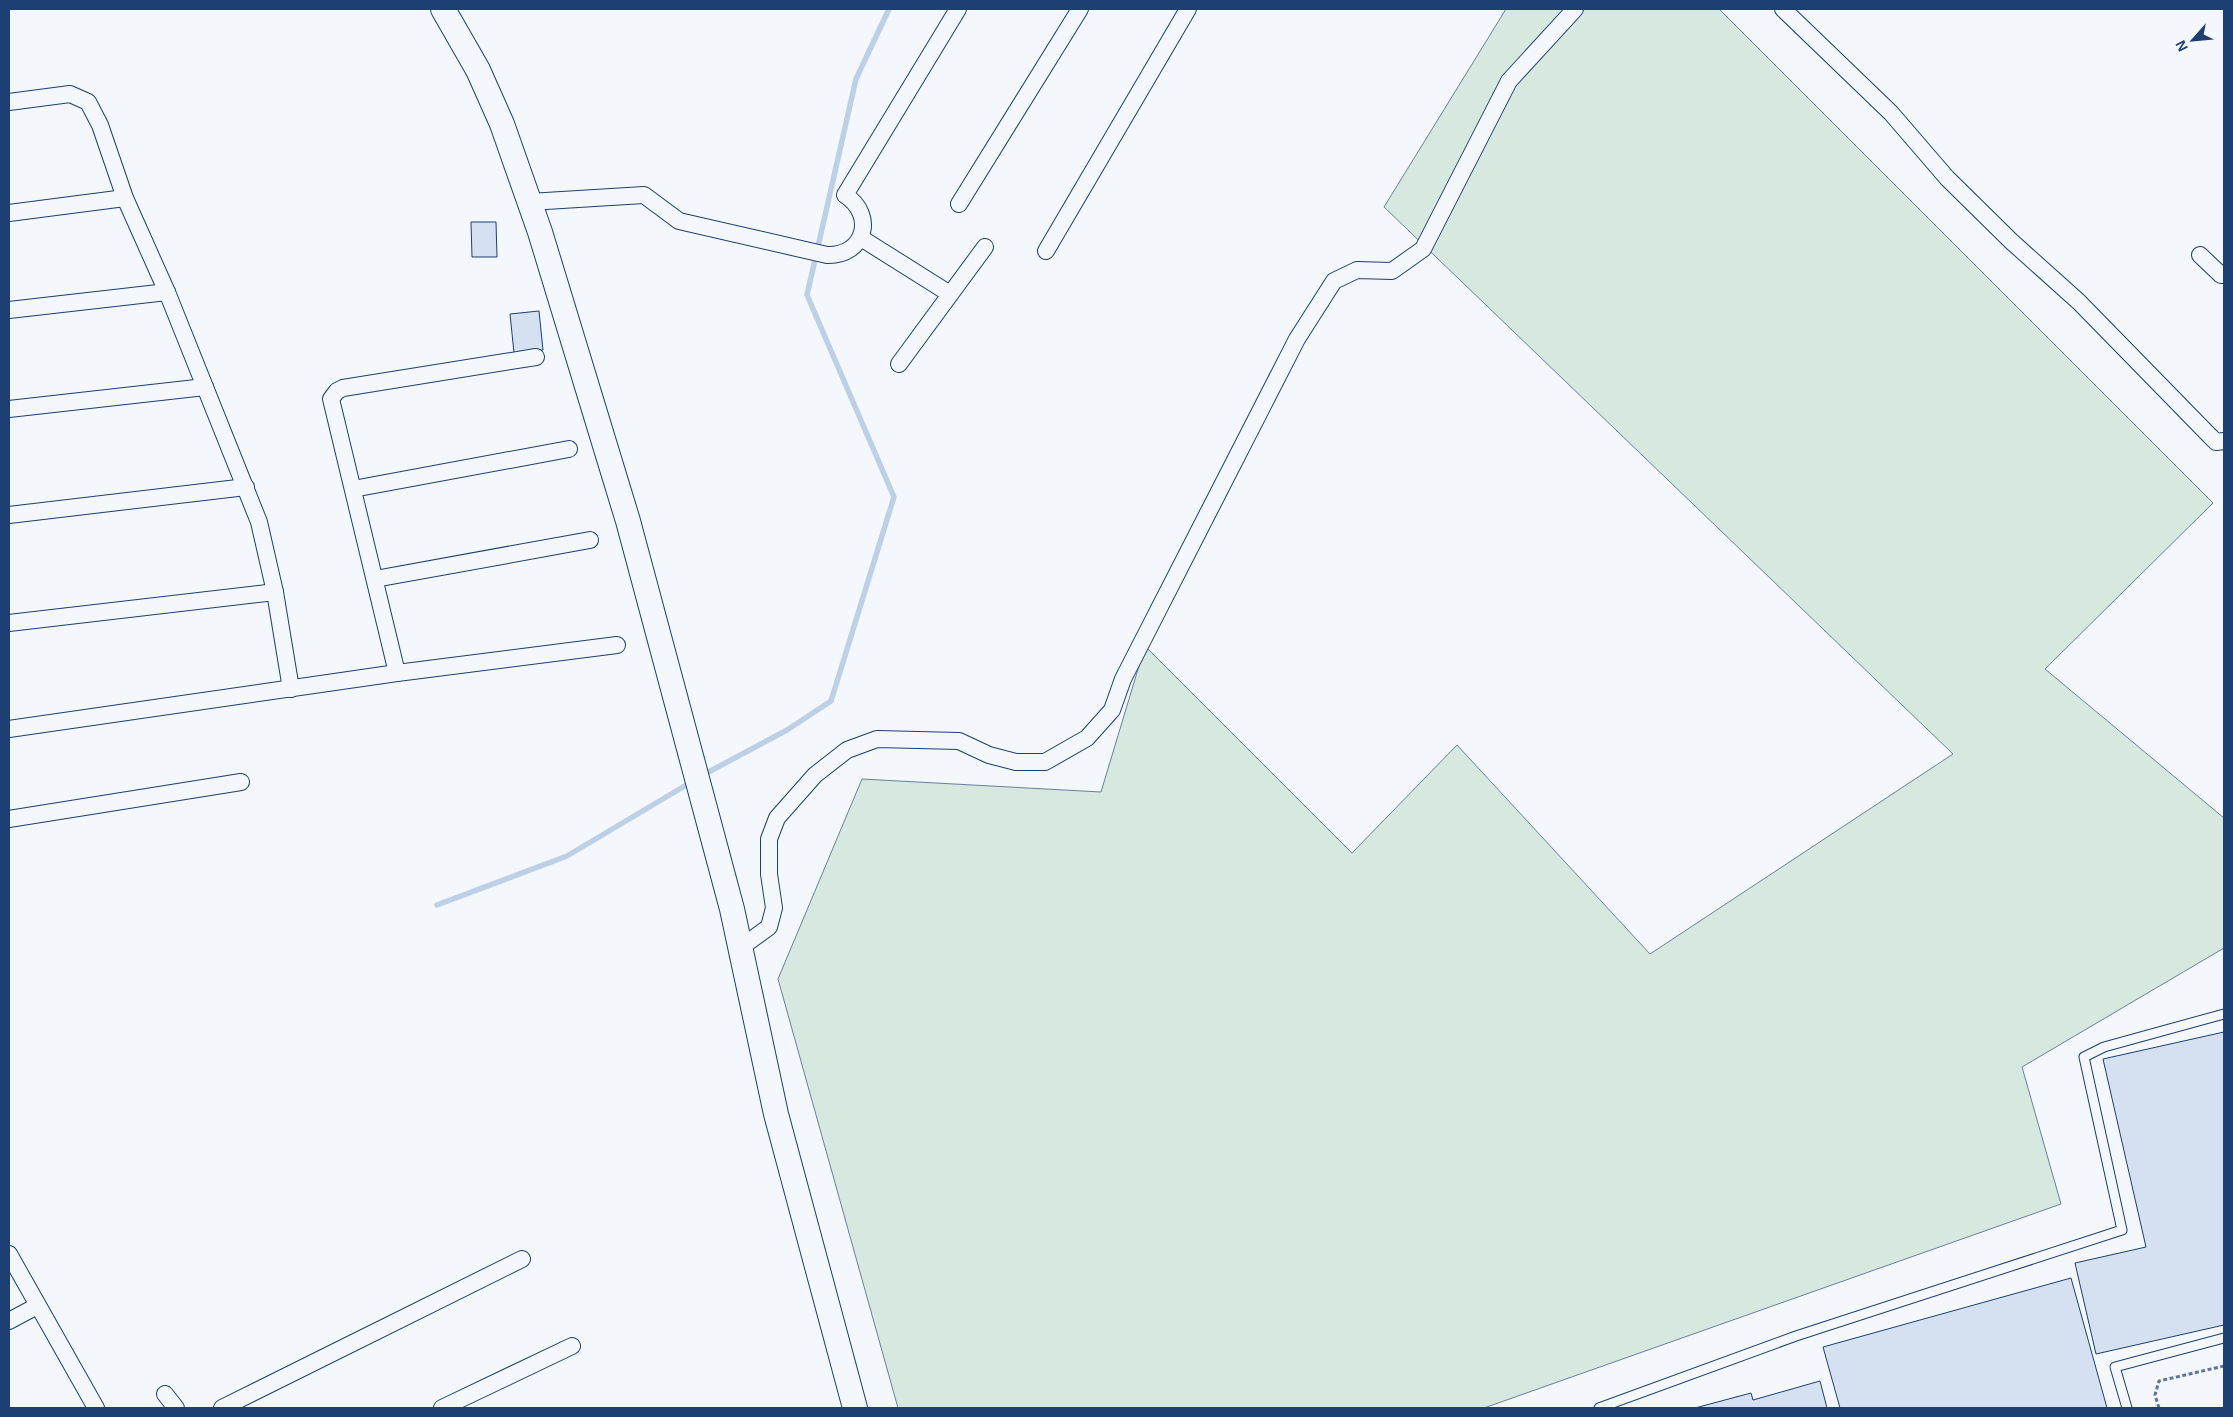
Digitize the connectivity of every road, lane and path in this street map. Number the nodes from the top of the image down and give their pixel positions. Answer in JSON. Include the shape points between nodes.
{"nodes":[{"id":1,"x":443,"y":9,"type":"edge"},
{"id":2,"x":958,"y":9,"type":"edge"},
{"id":3,"x":1080,"y":9,"type":"edge"},
{"id":4,"x":1188,"y":9,"type":"edge"},
{"id":5,"x":1574,"y":9,"type":"edge"},
{"id":6,"x":1783,"y":9,"type":"edge"},
{"id":7,"x":9,"y":102,"type":"edge"},
{"id":8,"x":125,"y":198,"type":"junction"},
{"id":9,"x":529,"y":202,"type":"junction"},
{"id":10,"x":959,"y":204,"type":"dead end"},
{"id":11,"x":9,"y":213,"type":"edge"},
{"id":12,"x":860,"y":238,"type":"junction"},
{"id":13,"x":984,"y":247,"type":"dead end"},
{"id":14,"x":1046,"y":251,"type":"dead end"},
{"id":15,"x":2200,"y":255,"type":"dead end"},
{"id":16,"x":2224,"y":275,"type":"edge"},
{"id":17,"x":167,"y":292,"type":"junction"},
{"id":18,"x":950,"y":294,"type":"junction"},
{"id":19,"x":9,"y":310,"type":"edge"},
{"id":20,"x":536,"y":357,"type":"dead end"},
{"id":21,"x":899,"y":364,"type":"dead end"},
{"id":22,"x":205,"y":387,"type":"junction"},
{"id":23,"x":9,"y":409,"type":"edge"},
{"id":24,"x":2224,"y":441,"type":"edge"},
{"id":25,"x":569,"y":448,"type":"dead end"},
{"id":26,"x":246,"y":487,"type":"junction"},
{"id":27,"x":353,"y":488,"type":"junction"},
{"id":28,"x":9,"y":515,"type":"edge"},
{"id":29,"x":590,"y":540,"type":"dead end"},
{"id":30,"x":374,"y":579,"type":"junction"},
{"id":31,"x":275,"y":592,"type":"junction"},
{"id":32,"x":9,"y":623,"type":"edge"},
{"id":33,"x":617,"y":644,"type":"dead end"},
{"id":34,"x":397,"y":673,"type":"junction"},
{"id":35,"x":291,"y":688,"type":"junction"},
{"id":36,"x":9,"y":728,"type":"edge"},
{"id":37,"x":241,"y":782,"type":"dead end"},
{"id":38,"x":9,"y":819,"type":"edge"},
{"id":39,"x":740,"y":948,"type":"junction"},
{"id":40,"x":2224,"y":1014,"type":"edge"},
{"id":41,"x":9,"y":1254,"type":"edge"},
{"id":42,"x":522,"y":1259,"type":"dead end"},
{"id":43,"x":37,"y":1306,"type":"junction"},
{"id":44,"x":9,"y":1321,"type":"edge"},
{"id":45,"x":2224,"y":1338,"type":"edge"},
{"id":46,"x":572,"y":1346,"type":"dead end"},
{"id":47,"x":2224,"y":1366,"type":"edge"},
{"id":48,"x":166,"y":1394,"type":"dead end"},
{"id":49,"x":96,"y":1408,"type":"edge"},
{"id":50,"x":176,"y":1408,"type":"edge"},
{"id":51,"x":222,"y":1408,"type":"edge"},
{"id":52,"x":442,"y":1408,"type":"edge"},
{"id":53,"x":855,"y":1408,"type":"edge"},
{"id":54,"x":1599,"y":1408,"type":"edge"},
{"id":55,"x":2127,"y":1408,"type":"edge"},
{"id":56,"x":2159,"y":1408,"type":"edge"}],
"edges":[{"from":1,"to":9,"type":"street","via":[[478,70]]},
{"from":2,"to":12,"type":"street","via":[[846,195],[862,213]]},
{"from":3,"to":10,"type":"street"},
{"from":4,"to":14,"type":"street"},
{"from":5,"to":39,"type":"street","via":[[1509,81],[1423,249],[1392,271],[1357,270],[1334,281],[1297,338],[1122,680],[1112,710],[1087,738],[1045,762],[1016,762],[959,742],[877,739],[847,750],[814,775],[777,818],[769,839],[769,874],[774,908],[769,927]]},
{"from":6,"to":24,"type":"street","via":[[1890,114],[1953,185],[2011,242],[2079,302],[2216,442]]},
{"from":7,"to":8,"type":"street","via":[[70,94],[88,102],[100,125]]},
{"from":8,"to":11,"type":"street"},
{"from":8,"to":17,"type":"street"},
{"from":9,"to":12,"type":"street","via":[[644,195],[679,221],[827,255],[843,254]]},
{"from":9,"to":39,"type":"street","via":[[628,521]]},
{"from":12,"to":18,"type":"street"},
{"from":13,"to":18,"type":"street"},
{"from":15,"to":16,"type":"street"},
{"from":17,"to":19,"type":"street"},
{"from":17,"to":22,"type":"street"},
{"from":18,"to":21,"type":"street"},
{"from":20,"to":27,"type":"street","via":[[343,388],[337,392],[332,399]]},
{"from":22,"to":23,"type":"street"},
{"from":22,"to":26,"type":"street"},
{"from":25,"to":27,"type":"street"},
{"from":26,"to":28,"type":"street"},
{"from":26,"to":31,"type":"street"},
{"from":27,"to":30,"type":"street"},
{"from":29,"to":30,"type":"street"},
{"from":30,"to":34,"type":"street"},
{"from":31,"to":32,"type":"street"},
{"from":31,"to":35,"type":"street"},
{"from":33,"to":34,"type":"street"},
{"from":34,"to":35,"type":"street"},
{"from":35,"to":36,"type":"street"},
{"from":37,"to":38,"type":"street"},
{"from":39,"to":53,"type":"street","via":[[776,1114]]},
{"from":40,"to":54,"type":"lane","via":[[2104,1047],[2084,1056],[2122,1230],[1796,1336]]},
{"from":41,"to":43,"type":"street"},
{"from":42,"to":51,"type":"street"},
{"from":43,"to":44,"type":"street"},
{"from":43,"to":49,"type":"street"},
{"from":45,"to":55,"type":"lane","via":[[2115,1367]]},
{"from":46,"to":52,"type":"street"},
{"from":47,"to":56,"type":"path","via":[[2159,1381],[2155,1395]]},
{"from":48,"to":50,"type":"street"}]}
